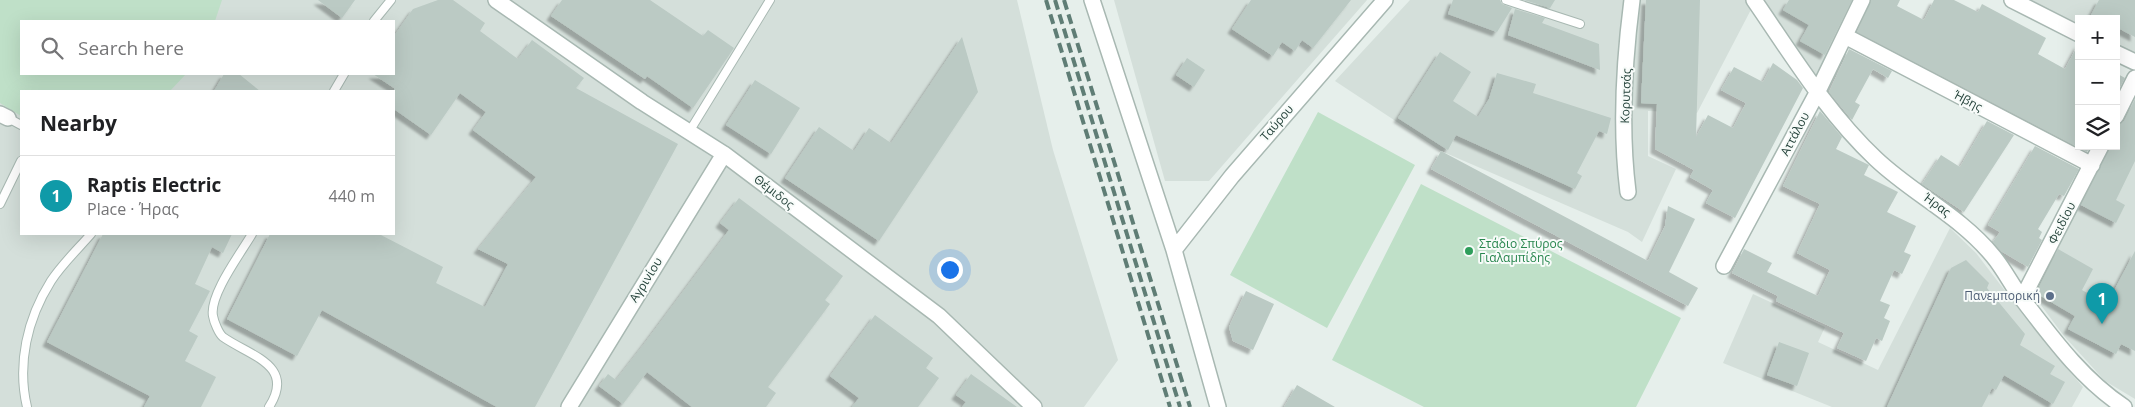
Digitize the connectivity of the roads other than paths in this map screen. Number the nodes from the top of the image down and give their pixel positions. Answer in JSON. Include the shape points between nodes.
{"nodes":[{"id":1,"x":391,"y":0,"type":"edge"},
{"id":2,"x":496,"y":0,"type":"edge"},
{"id":3,"x":770,"y":0,"type":"edge"},
{"id":4,"x":1092,"y":0,"type":"edge"},
{"id":5,"x":1385,"y":0,"type":"edge"},
{"id":6,"x":1506,"y":0,"type":"edge"},
{"id":7,"x":1632,"y":0,"type":"edge"},
{"id":8,"x":1754,"y":0,"type":"edge"},
{"id":9,"x":1862,"y":0,"type":"edge"},
{"id":10,"x":2012,"y":0,"type":"edge"},
{"id":11,"x":375,"y":20,"type":"edge"},
{"id":12,"x":1580,"y":24,"type":"dead end"},
{"id":13,"x":2075,"y":32,"type":"edge"},
{"id":14,"x":1845,"y":36,"type":"junction"},
{"id":15,"x":2120,"y":55,"type":"edge"},
{"id":16,"x":2135,"y":62,"type":"edge"},
{"id":17,"x":343,"y":75,"type":"edge"},
{"id":18,"x":2135,"y":78,"type":"edge"},
{"id":19,"x":335,"y":90,"type":"edge"},
{"id":20,"x":1817,"y":93,"type":"junction"},
{"id":21,"x":2120,"y":108,"type":"edge"},
{"id":22,"x":689,"y":132,"type":"junction"},
{"id":23,"x":2099,"y":150,"type":"edge"},
{"id":24,"x":724,"y":154,"type":"junction"},
{"id":25,"x":20,"y":163,"type":"edge"},
{"id":26,"x":2092,"y":165,"type":"junction"},
{"id":27,"x":1628,"y":192,"type":"dead end"},
{"id":28,"x":0,"y":204,"type":"edge"},
{"id":29,"x":90,"y":235,"type":"edge"},
{"id":30,"x":251,"y":235,"type":"edge"},
{"id":31,"x":1174,"y":250,"type":"junction"},
{"id":32,"x":1724,"y":266,"type":"dead end"},
{"id":33,"x":2022,"y":299,"type":"junction"},
{"id":34,"x":27,"y":407,"type":"edge"},
{"id":35,"x":269,"y":407,"type":"edge"},
{"id":36,"x":569,"y":407,"type":"edge"},
{"id":37,"x":1034,"y":407,"type":"edge"},
{"id":38,"x":1218,"y":407,"type":"edge"},
{"id":39,"x":2124,"y":407,"type":"edge"}],
"edges":[{"from":1,"to":11,"type":"lane"},
{"from":2,"to":22,"type":"street","name":"Θέμιδος"},
{"from":3,"to":22,"type":"lane"},
{"from":4,"to":31,"type":"street"},
{"from":5,"to":31,"type":"street","name":"Ταύρου","via":[[1232,176]]},
{"from":6,"to":12,"type":"lane"},
{"from":7,"to":27,"type":"street","name":"Κορυτσάς","via":[[1624,157]]},
{"from":8,"to":20,"type":"street","name":"Ήρας"},
{"from":9,"to":14,"type":"street","name":"Αττάλου"},
{"from":10,"to":13,"type":"street"},
{"from":14,"to":20,"type":"street","name":"Αττάλου"},
{"from":14,"to":26,"type":"street","name":"Ήβης"},
{"from":15,"to":16,"type":"street"},
{"from":17,"to":19,"type":"lane"},
{"from":18,"to":21,"type":"street"},
{"from":20,"to":32,"type":"street","name":"Αττάλου"},
{"from":20,"to":33,"type":"street","name":"Ήρας","via":[[1878,161],[1972,233],[1994,257]]},
{"from":22,"to":24,"type":"street","name":"Θέμιδος"},
{"from":23,"to":26,"type":"street","name":"Φειδίου"},
{"from":24,"to":36,"type":"street","name":"Αγρινίου"},
{"from":24,"to":37,"type":"street","name":"Θέμιδος","via":[[939,316]]},
{"from":25,"to":28,"type":"lane"},
{"from":26,"to":33,"type":"street","name":"Φειδίου"},
{"from":29,"to":34,"type":"lane","via":[[51,282],[32,324],[22,365]]},
{"from":30,"to":35,"type":"lane","via":[[215,297],[213,316],[222,336],[267,364],[277,378],[276,396]]},
{"from":31,"to":38,"type":"street"},
{"from":33,"to":39,"type":"street","name":"Ήρας","via":[[2083,374]]}]}
